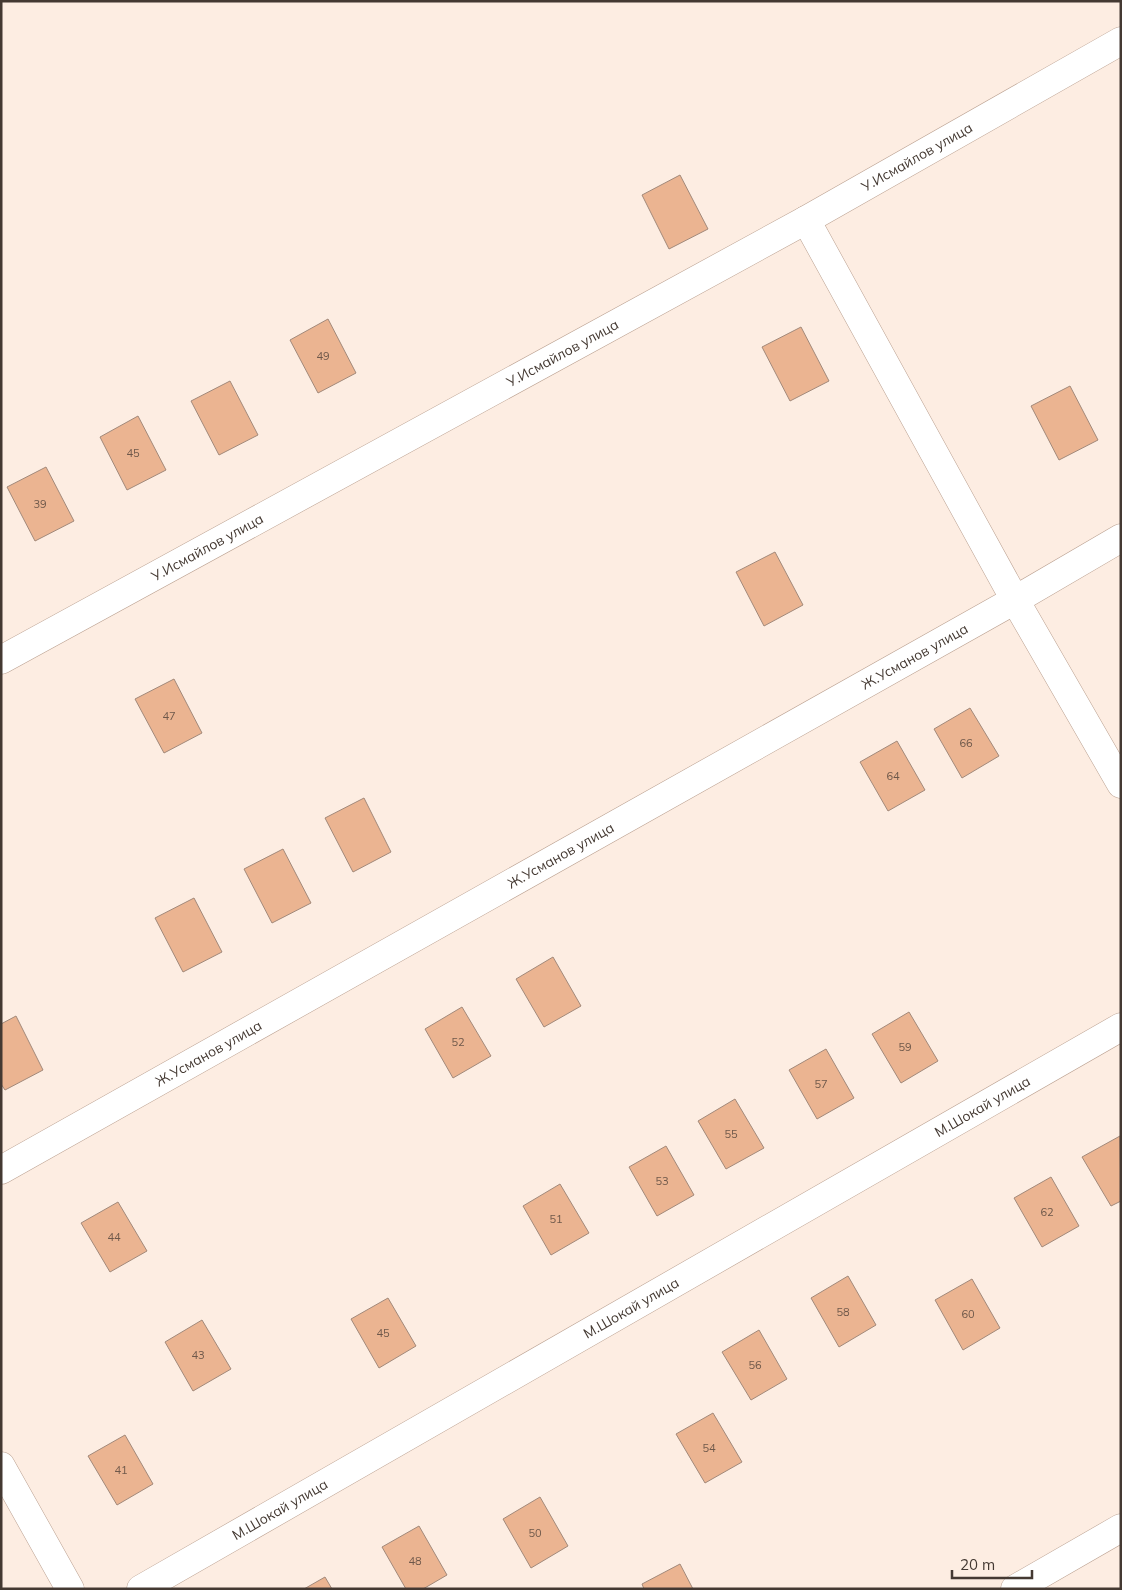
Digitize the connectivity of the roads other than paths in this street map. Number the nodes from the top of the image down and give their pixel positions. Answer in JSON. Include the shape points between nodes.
{"nodes":[{"id":1,"x":1121,"y":41,"type":"edge"},
{"id":2,"x":806,"y":220,"type":"junction"},
{"id":3,"x":1121,"y":538,"type":"edge"},
{"id":4,"x":1015,"y":600,"type":"junction"},
{"id":5,"x":1,"y":660,"type":"edge"},
{"id":6,"x":1121,"y":784,"type":"edge"},
{"id":7,"x":1121,"y":1027,"type":"edge"},
{"id":8,"x":1,"y":1170,"type":"edge"},
{"id":9,"x":1,"y":1466,"type":"edge"},
{"id":10,"x":1121,"y":1528,"type":"edge"},
{"id":11,"x":70,"y":1589,"type":"edge"},
{"id":12,"x":141,"y":1589,"type":"edge"},
{"id":13,"x":1015,"y":1589,"type":"edge"}],
"edges":[{"from":1,"to":2,"type":"street","name":"У.Исмайлов улица"},
{"from":2,"to":4,"type":"street"},
{"from":2,"to":5,"type":"street","name":"У.Исмайлов улица"},
{"from":3,"to":4,"type":"street","name":"Ж.Усманов улица"},
{"from":4,"to":6,"type":"street"},
{"from":4,"to":8,"type":"street","name":"Ж.Усманов улица"},
{"from":7,"to":12,"type":"street","name":"М.Шокай улица"},
{"from":9,"to":11,"type":"street"},
{"from":10,"to":13,"type":"street"}]}
